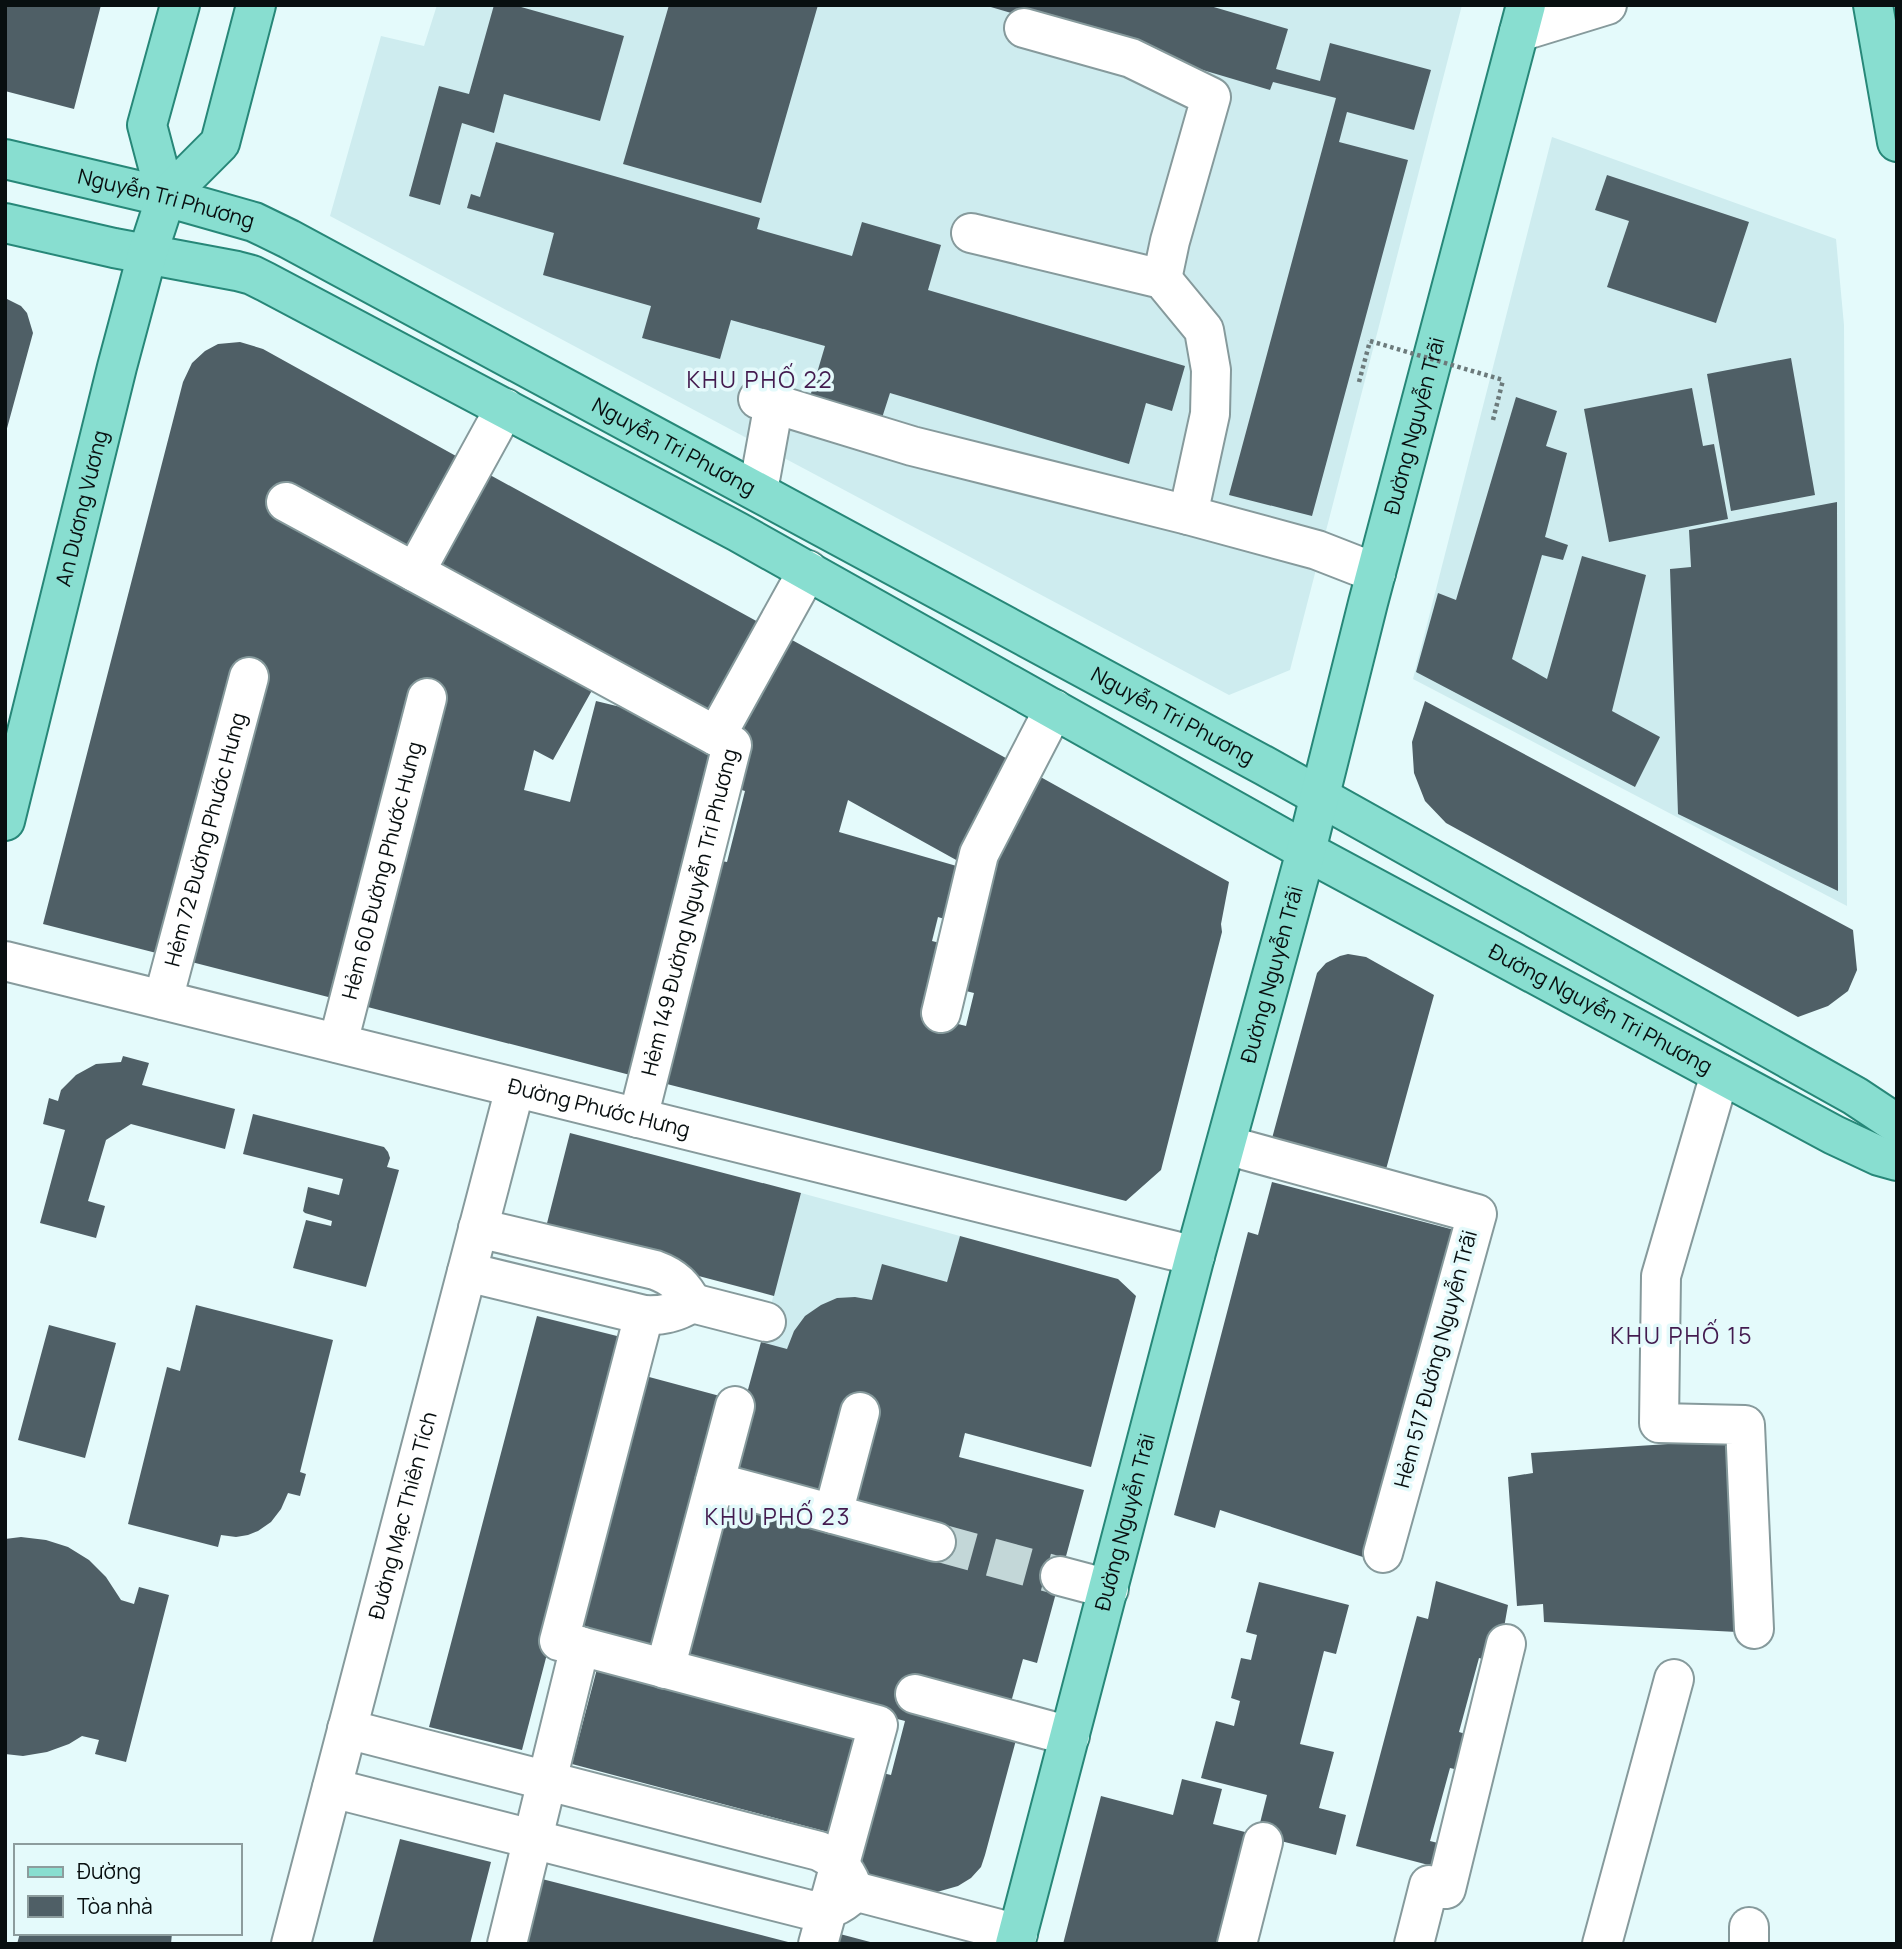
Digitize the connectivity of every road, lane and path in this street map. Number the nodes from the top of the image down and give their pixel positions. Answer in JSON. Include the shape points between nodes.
{"nodes":[{"id":1,"x":180,"y":5,"type":"edge"},
{"id":2,"x":256,"y":5,"type":"edge"},
{"id":3,"x":1607,"y":5,"type":"edge"},
{"id":4,"x":1873,"y":5,"type":"edge"},
{"id":5,"x":1523,"y":19,"type":"edge"},
{"id":6,"x":1024,"y":28,"type":"dead end"},
{"id":7,"x":1897,"y":142,"type":"edge"},
{"id":8,"x":5,"y":159,"type":"edge"},
{"id":9,"x":166,"y":197,"type":"junction"},
{"id":10,"x":5,"y":223,"type":"edge"},
{"id":11,"x":971,"y":233,"type":"dead end"},
{"id":12,"x":147,"y":255,"type":"junction"},
{"id":13,"x":1162,"y":279,"type":"junction"},
{"id":14,"x":1359,"y":382,"type":"dead end"},
{"id":15,"x":505,"y":408,"type":"junction"},
{"id":16,"x":1493,"y":420,"type":"dead end"},
{"id":17,"x":758,"y":491,"type":"junction"},
{"id":18,"x":286,"y":502,"type":"dead end"},
{"id":19,"x":1188,"y":515,"type":"junction"},
{"id":20,"x":738,"y":532,"type":"junction"},
{"id":21,"x":807,"y":570,"type":"junction"},
{"id":22,"x":415,"y":572,"type":"junction"},
{"id":23,"x":1376,"y":573,"type":"junction"},
{"id":24,"x":249,"y":677,"type":"dead end"},
{"id":25,"x":427,"y":698,"type":"dead end"},
{"id":26,"x":1054,"y":709,"type":"junction"},
{"id":27,"x":716,"y":736,"type":"junction"},
{"id":28,"x":1319,"y":796,"type":"junction"},
{"id":29,"x":5,"y":821,"type":"edge"},
{"id":30,"x":1306,"y":851,"type":"junction"},
{"id":31,"x":5,"y":961,"type":"edge"},
{"id":32,"x":163,"y":1000,"type":"junction"},
{"id":33,"x":941,"y":1013,"type":"dead end"},
{"id":34,"x":338,"y":1043,"type":"junction"},
{"id":35,"x":1720,"y":1074,"type":"junction"},
{"id":36,"x":515,"y":1087,"type":"junction"},
{"id":37,"x":638,"y":1118,"type":"junction"},
{"id":38,"x":1897,"y":1124,"type":"edge"},
{"id":39,"x":1226,"y":1145,"type":"junction"},
{"id":40,"x":1897,"y":1161,"type":"edge"},
{"id":41,"x":478,"y":1228,"type":"junction"},
{"id":42,"x":1195,"y":1256,"type":"junction"},
{"id":43,"x":467,"y":1272,"type":"junction"},
{"id":44,"x":692,"y":1303,"type":"junction"},
{"id":45,"x":644,"y":1315,"type":"junction"},
{"id":46,"x":766,"y":1322,"type":"dead end"},
{"id":47,"x":735,"y":1406,"type":"dead end"},
{"id":48,"x":860,"y":1412,"type":"dead end"},
{"id":49,"x":715,"y":1482,"type":"junction"},
{"id":50,"x":833,"y":1514,"type":"junction"},
{"id":51,"x":936,"y":1542,"type":"tunnel mouth"},
{"id":52,"x":1383,"y":1553,"type":"dead end"},
{"id":53,"x":1060,"y":1576,"type":"tunnel mouth"},
{"id":54,"x":1109,"y":1589,"type":"junction"},
{"id":55,"x":1754,"y":1629,"type":"dead end"},
{"id":56,"x":1506,"y":1644,"type":"dead end"},
{"id":57,"x":580,"y":1646,"type":"junction"},
{"id":58,"x":665,"y":1669,"type":"junction"},
{"id":59,"x":1674,"y":1679,"type":"dead end"},
{"id":60,"x":915,"y":1694,"type":"dead end"},
{"id":61,"x":347,"y":1729,"type":"junction"},
{"id":62,"x":1070,"y":1736,"type":"junction"},
{"id":63,"x":548,"y":1781,"type":"junction"},
{"id":64,"x":332,"y":1788,"type":"junction"},
{"id":65,"x":533,"y":1839,"type":"junction"},
{"id":66,"x":1263,"y":1842,"type":"dead end"},
{"id":67,"x":835,"y":1902,"type":"edge"},
{"id":68,"x":1017,"y":1939,"type":"edge"},
{"id":69,"x":291,"y":1944,"type":"edge"},
{"id":70,"x":507,"y":1944,"type":"edge"},
{"id":71,"x":1237,"y":1944,"type":"edge"},
{"id":72,"x":1414,"y":1944,"type":"edge"},
{"id":73,"x":1601,"y":1944,"type":"edge"}],
"edges":[{"from":1,"to":9,"type":"main road","via":[[147,125]]},
{"from":2,"to":9,"type":"main road","name":"An Dương Vương","via":[[220,144]]},
{"from":3,"to":5,"type":"street"},
{"from":4,"to":7,"type":"main road"},
{"from":5,"to":23,"type":"main road","name":"Đường Nguyễn Trãi"},
{"from":6,"to":13,"type":"street","via":[[1130,58],[1211,97]]},
{"from":8,"to":9,"type":"main road","name":"Nguyễn Tri Phương"},
{"from":9,"to":12,"type":"main road","name":"An Dương Vương"},
{"from":9,"to":17,"type":"main road","name":"Nguyễn Tri Phương","via":[[254,222],[289,239]]},
{"from":10,"to":12,"type":"main road"},
{"from":11,"to":13,"type":"street"},
{"from":12,"to":15,"type":"main road","via":[[252,275]]},
{"from":12,"to":29,"type":"main road","name":"An Dương Vương"},
{"from":13,"to":19,"type":"street","via":[[1204,330],[1211,370],[1210,414]]},
{"from":14,"to":16,"type":"path","bridge":true,"via":[[1370,341],[1503,380]]},
{"from":15,"to":20,"type":"main road"},
{"from":15,"to":22,"type":"street"},
{"from":17,"to":19,"type":"street","via":[[766,401],[912,446]]},
{"from":17,"to":20,"type":"main road"},
{"from":17,"to":28,"type":"main road","name":"Nguyễn Tri Phương"},
{"from":18,"to":22,"type":"street"},
{"from":19,"to":23,"type":"street","via":[[1317,550]]},
{"from":20,"to":21,"type":"main road"},
{"from":21,"to":26,"type":"main road"},
{"from":21,"to":27,"type":"street","name":"Hẻm 149 Đường Nguyễn Tri Phương"},
{"from":22,"to":27,"type":"street"},
{"from":23,"to":28,"type":"main road","name":"Đường Nguyễn Trãi"},
{"from":24,"to":32,"type":"street","name":"Hẻm 72 Đường Phước Hưng"},
{"from":25,"to":34,"type":"street","name":"Hẻm 60 Đường Phước Hưng"},
{"from":26,"to":30,"type":"main road"},
{"from":26,"to":33,"type":"street","via":[[979,854]]},
{"from":27,"to":37,"type":"street","name":"Hẻm 149 Đường Nguyễn Tri Phương","via":[[732,745]]},
{"from":28,"to":30,"type":"main road","name":"Đường Nguyễn Trãi"},
{"from":28,"to":38,"type":"main road","via":[[1855,1096]]},
{"from":30,"to":35,"type":"main road","name":"Đường Nguyễn Tri Phương"},
{"from":30,"to":39,"type":"main road","name":"Đường Nguyễn Trãi"},
{"from":31,"to":32,"type":"street","name":"Đường Phước Hưng"},
{"from":32,"to":34,"type":"street","name":"Đường Phước Hưng"},
{"from":34,"to":36,"type":"street","name":"Đường Phước Hưng"},
{"from":35,"to":40,"type":"main road","name":"Đường Nguyễn Tri Phương","via":[[1845,1141]]},
{"from":35,"to":55,"type":"street","via":[[1661,1276],[1659,1423],[1745,1425]]},
{"from":36,"to":37,"type":"street","name":"Đường Phước Hưng"},
{"from":36,"to":41,"type":"street","name":"Đường Mạc Thiên Tích"},
{"from":37,"to":42,"type":"street","name":"Đường Phước Hưng"},
{"from":39,"to":42,"type":"main road","name":"Đường Nguyễn Trãi"},
{"from":39,"to":52,"type":"street","name":"Hẻm 517 Đường Nguyễn Trãi","via":[[1477,1214]]},
{"from":41,"to":43,"type":"street","name":"Đường Mạc Thiên Tích"},
{"from":41,"to":44,"type":"street","via":[[655,1270],[678,1282]]},
{"from":42,"to":54,"type":"main road","name":"Đường Nguyễn Trãi"},
{"from":43,"to":45,"type":"street"},
{"from":43,"to":61,"type":"street","name":"Đường Mạc Thiên Tích"},
{"from":44,"to":45,"type":"street","via":[[671,1314]]},
{"from":44,"to":46,"type":"street"},
{"from":45,"to":57,"type":"street","via":[[559,1641]]},
{"from":47,"to":49,"type":"street"},
{"from":48,"to":50,"type":"street"},
{"from":49,"to":50,"type":"street"},
{"from":49,"to":58,"type":"street"},
{"from":50,"to":51,"type":"street"},
{"from":53,"to":54,"type":"street"},
{"from":54,"to":62,"type":"main road","name":"Đường Nguyễn Trãi"},
{"from":56,"to":72,"type":"street","via":[[1446,1889],[1429,1885]]},
{"from":57,"to":58,"type":"street"},
{"from":57,"to":63,"type":"street"},
{"from":58,"to":67,"type":"street","via":[[878,1725]]},
{"from":59,"to":73,"type":"street"},
{"from":60,"to":62,"type":"street"},
{"from":61,"to":63,"type":"street"},
{"from":61,"to":64,"type":"street","name":"Đường Mạc Thiên Tích"},
{"from":62,"to":68,"type":"main road","name":"Đường Nguyễn Trãi"},
{"from":63,"to":65,"type":"street"},
{"from":63,"to":67,"type":"street","via":[[820,1851],[835,1860]]},
{"from":64,"to":65,"type":"street"},
{"from":64,"to":69,"type":"street","name":"Đường Mạc Thiên Tích"},
{"from":65,"to":67,"type":"street","via":[[806,1909],[819,1910]]},
{"from":65,"to":70,"type":"street"},
{"from":66,"to":71,"type":"street"},
{"from":67,"to":68,"type":"street"}]}
